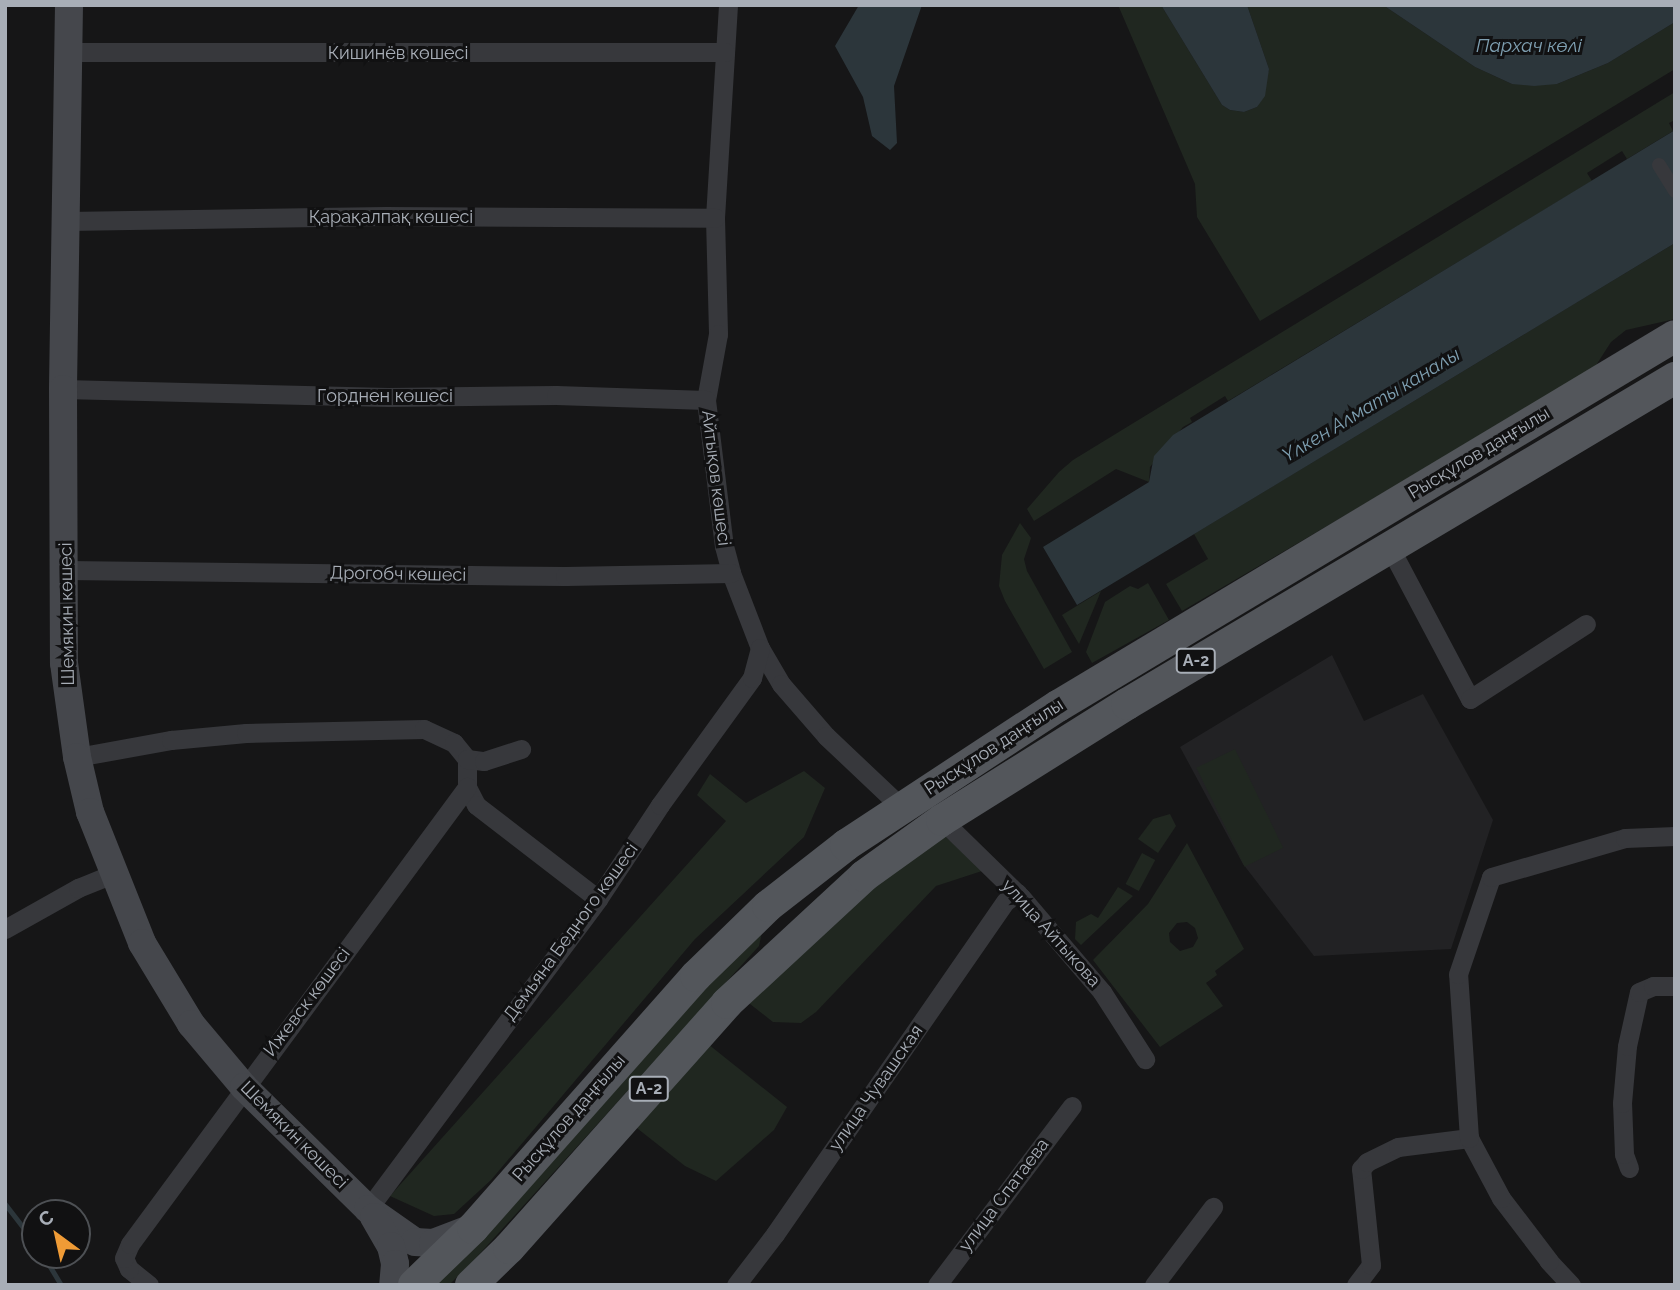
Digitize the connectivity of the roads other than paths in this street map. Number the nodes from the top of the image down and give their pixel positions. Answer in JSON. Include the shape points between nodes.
{"nodes":[{"id":1,"x":69,"y":5,"type":"edge"},
{"id":2,"x":728,"y":5,"type":"edge"},
{"id":3,"x":70,"y":52,"type":"junction"},
{"id":4,"x":725,"y":52,"type":"junction"},
{"id":5,"x":1659,"y":165,"type":"dead end"},
{"id":6,"x":1675,"y":191,"type":"edge"},
{"id":7,"x":715,"y":218,"type":"junction"},
{"id":8,"x":67,"y":221,"type":"junction"},
{"id":9,"x":1675,"y":336,"type":"edge"},
{"id":10,"x":1675,"y":378,"type":"edge"},
{"id":11,"x":64,"y":389,"type":"junction"},
{"id":12,"x":1582,"y":392,"type":"junction"},
{"id":13,"x":706,"y":400,"type":"junction"},
{"id":14,"x":1477,"y":495,"type":"junction"},
{"id":15,"x":1402,"y":499,"type":"junction"},
{"id":16,"x":1389,"y":546,"type":"junction"},
{"id":17,"x":66,"y":570,"type":"junction"},
{"id":18,"x":731,"y":573,"type":"junction"},
{"id":19,"x":1288,"y":606,"type":"junction"},
{"id":20,"x":1586,"y":624,"type":"dead end"},
{"id":21,"x":760,"y":648,"type":"junction"},
{"id":22,"x":1058,"y":706,"type":"junction"},
{"id":23,"x":1074,"y":737,"type":"junction"},
{"id":24,"x":521,"y":750,"type":"dead end"},
{"id":25,"x":77,"y":757,"type":"junction"},
{"id":26,"x":467,"y":759,"type":"junction"},
{"id":27,"x":467,"y":787,"type":"junction"},
{"id":28,"x":901,"y":807,"type":"junction"},
{"id":29,"x":942,"y":820,"type":"junction"},
{"id":30,"x":1675,"y":835,"type":"edge"},
{"id":31,"x":112,"y":874,"type":"junction"},
{"id":32,"x":1017,"y":893,"type":"junction"},
{"id":33,"x":598,"y":899,"type":"junction"},
{"id":34,"x":768,"y":906,"type":"junction"},
{"id":35,"x":5,"y":929,"type":"edge"},
{"id":36,"x":796,"y":936,"type":"junction"},
{"id":37,"x":1675,"y":986,"type":"edge"},
{"id":38,"x":1145,"y":1059,"type":"dead end"},
{"id":39,"x":244,"y":1087,"type":"junction"},
{"id":40,"x":1072,"y":1106,"type":"dead end"},
{"id":41,"x":1469,"y":1138,"type":"junction"},
{"id":42,"x":1629,"y":1168,"type":"dead end"},
{"id":43,"x":1213,"y":1207,"type":"dead end"},
{"id":44,"x":368,"y":1209,"type":"junction"},
{"id":45,"x":473,"y":1228,"type":"junction"},
{"id":46,"x":1362,"y":1282,"type":"edge"},
{"id":47,"x":149,"y":1285,"type":"edge"},
{"id":48,"x":393,"y":1285,"type":"edge"},
{"id":49,"x":414,"y":1285,"type":"edge"},
{"id":50,"x":471,"y":1285,"type":"edge"},
{"id":51,"x":736,"y":1285,"type":"edge"},
{"id":52,"x":937,"y":1285,"type":"edge"},
{"id":53,"x":1154,"y":1285,"type":"edge"},
{"id":54,"x":1571,"y":1285,"type":"edge"}],
"edges":[{"from":1,"to":3,"type":"main road","name":"Шемякин көшесі"},
{"from":2,"to":4,"type":"street","name":"Айтықов көшесі"},
{"from":3,"to":4,"type":"street","name":"Кишинёв көшесі"},
{"from":3,"to":8,"type":"main road","name":"Шемякин көшесі"},
{"from":4,"to":7,"type":"street","name":"Айтықов көшесі"},
{"from":5,"to":6,"type":"street"},
{"from":7,"to":8,"type":"street","name":"Қарақалпақ көшесі","via":[[385,216]]},
{"from":7,"to":13,"type":"street","name":"Айтықов көшесі","via":[[718,334]]},
{"from":8,"to":11,"type":"main road","name":"Шемякин көшесі"},
{"from":9,"to":12,"type":"main road","name":"Рысқұлов даңғылы","number":"A-2"},
{"from":10,"to":14,"type":"main road","name":"Рысқұлов даңғылы","number":"A-2"},
{"from":11,"to":13,"type":"street","name":"Горднен көшесі"},
{"from":11,"to":17,"type":"main road","name":"Шемякин көшесі"},
{"from":12,"to":14,"type":"main road","via":[[1588,408],[1584,412],[1475,477]]},
{"from":12,"to":15,"type":"main road","name":"Рысқұлов даңғылы","number":"A-2"},
{"from":13,"to":18,"type":"street","name":"Айтықов көшесі"},
{"from":14,"to":16,"type":"main road","name":"Рысқұлов даңғылы","number":"A-2"},
{"from":15,"to":19,"type":"main road","via":[[1407,518],[1286,590]]},
{"from":15,"to":22,"type":"main road","name":"Рысқұлов даңғылы","number":"A-2"},
{"from":16,"to":19,"type":"main road","name":"Рысқұлов даңғылы","number":"A-2"},
{"from":16,"to":20,"type":"street","via":[[1469,699]]},
{"from":17,"to":18,"type":"street","name":"Дрогобч көшесі","via":[[551,576]]},
{"from":17,"to":25,"type":"main road","name":"Шемякин көшесі","via":[[64,663]]},
{"from":18,"to":21,"type":"street","name":"Айтықов көшесі"},
{"from":19,"to":23,"type":"main road","name":"Рысқұлов даңғылы","number":"A-2"},
{"from":21,"to":28,"type":"street","name":"Айтықов көшесі","via":[[804,714]]},
{"from":21,"to":33,"type":"street","name":"Демьяна Бедного көшесі","via":[[752,678]]},
{"from":22,"to":23,"type":"main road"},
{"from":22,"to":28,"type":"main road","name":"Рысқұлов даңғылы","number":"A-2"},
{"from":23,"to":29,"type":"main road","name":"Рысқұлов даңғылы","number":"A-2"},
{"from":24,"to":26,"type":"street","via":[[484,761]]},
{"from":25,"to":26,"type":"street","via":[[171,740],[246,733],[424,729],[454,743]]},
{"from":25,"to":31,"type":"main road","name":"Шемякин көшесі"},
{"from":26,"to":27,"type":"street"},
{"from":27,"to":33,"type":"street","via":[[476,805]]},
{"from":27,"to":39,"type":"street","name":"Ижевск көшесі"},
{"from":28,"to":34,"type":"main road","name":"Рысқұлов даңғылы","number":"A-2"},
{"from":29,"to":32,"type":"street","name":"улица Айтыкова"},
{"from":29,"to":36,"type":"main road","name":"Рысқұлов даңғылы","number":"A-2","via":[[864,876]]},
{"from":30,"to":41,"type":"street","via":[[1625,838],[1491,877],[1458,974]]},
{"from":31,"to":35,"type":"street"},
{"from":31,"to":39,"type":"main road","name":"Шемякин көшесі","via":[[142,943],[191,1024]]},
{"from":32,"to":38,"type":"street","name":"улица Айтыкова","via":[[1102,992]]},
{"from":32,"to":51,"type":"street","name":"улица Чувашская","via":[[1006,901]]},
{"from":33,"to":44,"type":"street","name":"Демьяна Бедного көшесі"},
{"from":34,"to":36,"type":"main road"},
{"from":34,"to":45,"type":"main road","name":"Рысқұлов даңғылы","number":"A-2","via":[[696,976]]},
{"from":36,"to":50,"type":"main road","name":"Рысқұлов даңғылы","number":"A-2","via":[[695,1038]]},
{"from":37,"to":42,"type":"street","via":[[1653,986],[1639,992],[1627,1046],[1622,1103]]},
{"from":39,"to":44,"type":"main road","name":"Шемякин көшесі"},
{"from":39,"to":47,"type":"street","name":"Ижевск көшесі","via":[[130,1244],[124,1258],[129,1269]]},
{"from":40,"to":52,"type":"street","name":"улица Спатаева"},
{"from":41,"to":46,"type":"street","via":[[1398,1147],[1361,1169],[1371,1265]]},
{"from":41,"to":54,"type":"street","via":[[1501,1198]]},
{"from":43,"to":53,"type":"street"},
{"from":44,"to":45,"type":"main road","name":"Шемякин көшесі","via":[[415,1242],[433,1243]]},
{"from":44,"to":48,"type":"main road","name":"Шемякин көшесі","via":[[391,1246]]},
{"from":45,"to":49,"type":"main road","name":"Рысқұлов даңғылы","number":"A-2"}]}
